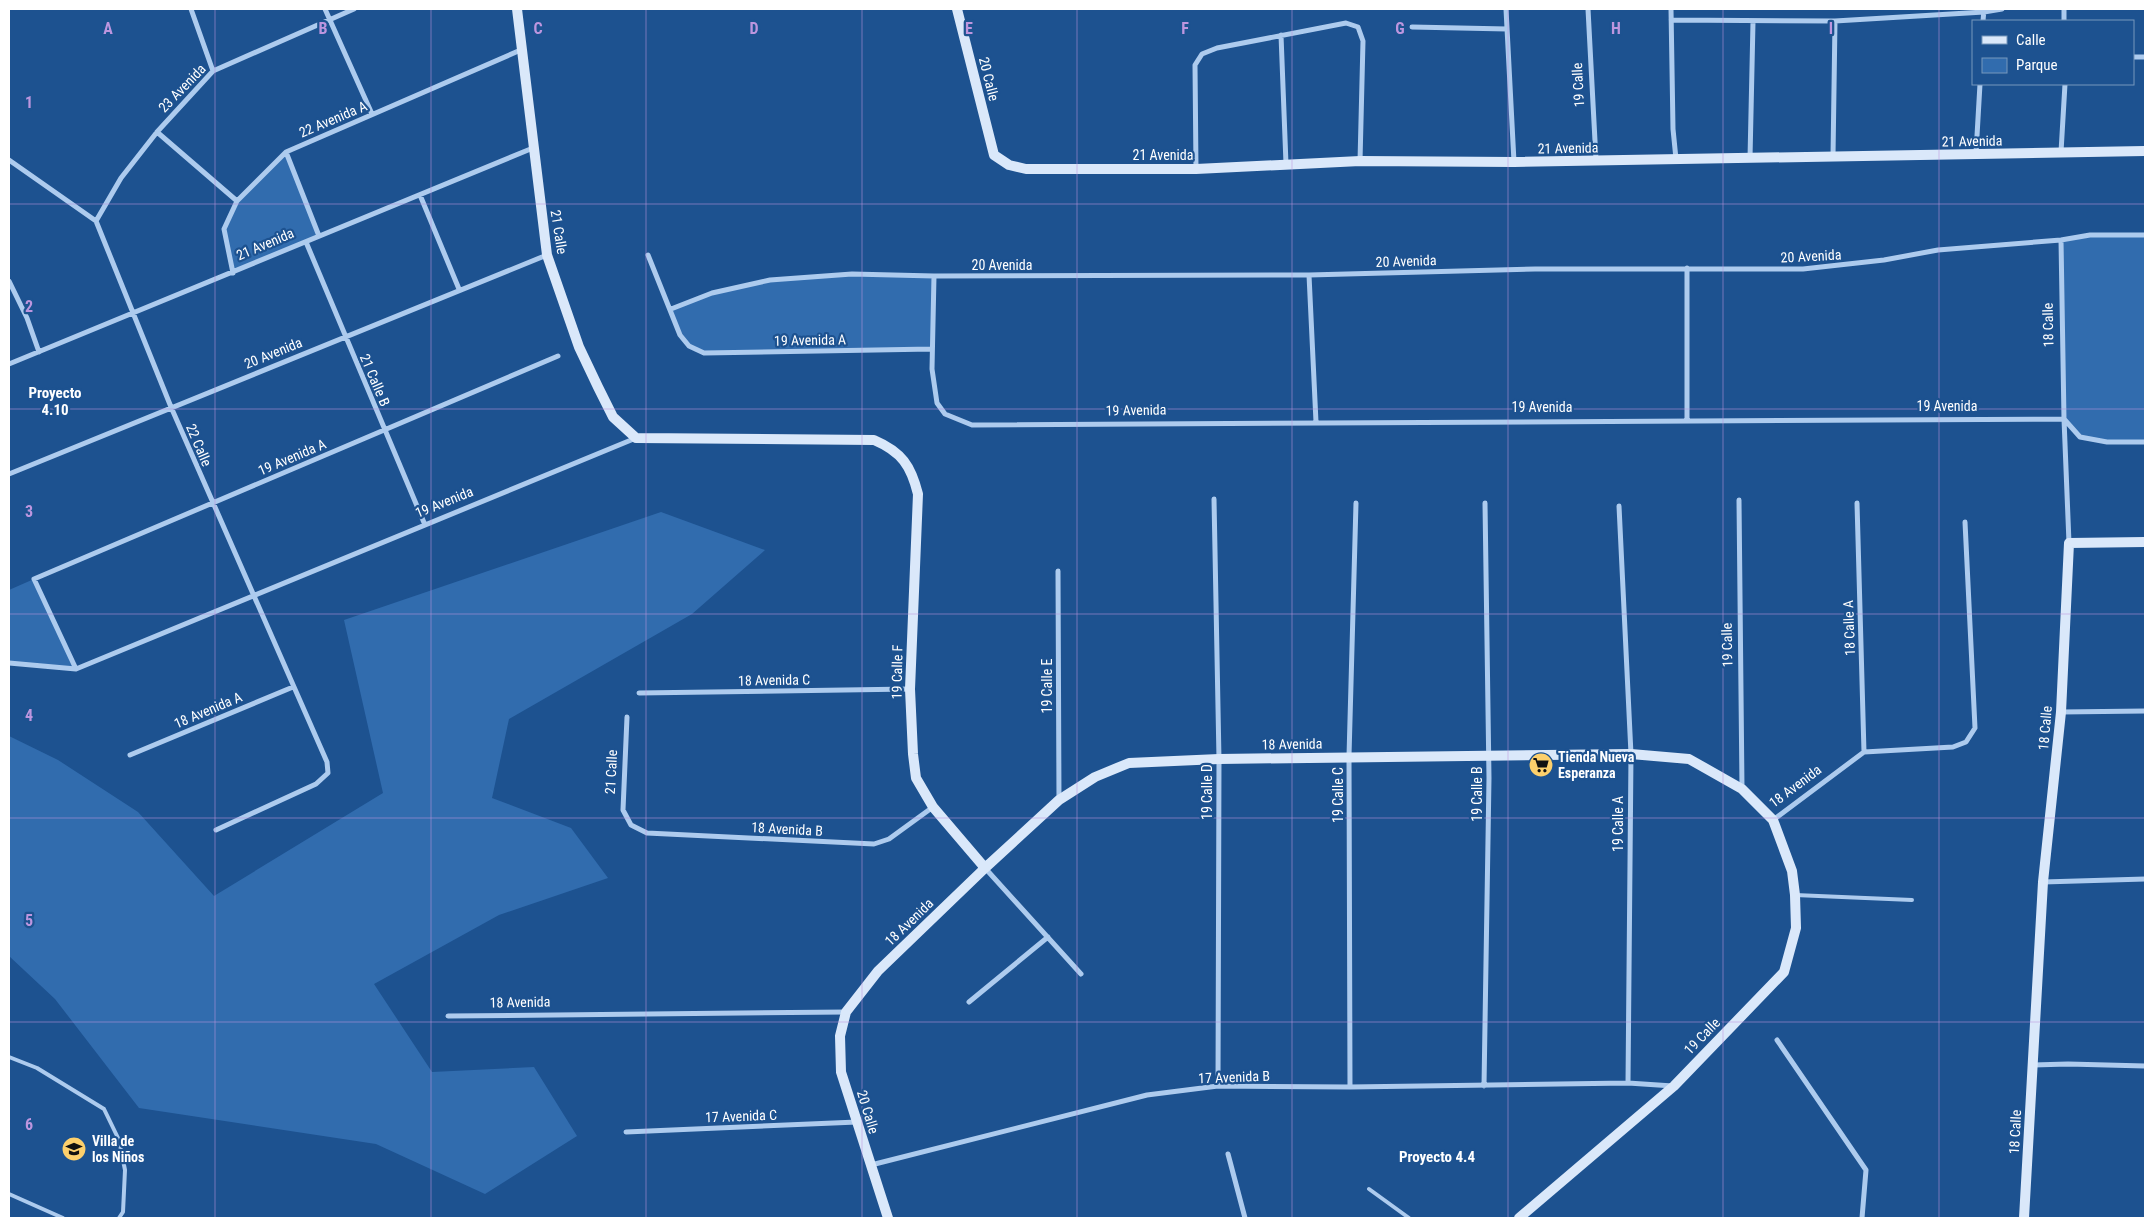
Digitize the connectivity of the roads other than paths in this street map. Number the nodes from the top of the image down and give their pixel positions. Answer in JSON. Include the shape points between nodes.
{"nodes":[{"id":1,"x":191,"y":9,"type":"edge"},
{"id":2,"x":325,"y":9,"type":"edge"},
{"id":3,"x":354,"y":9,"type":"edge"},
{"id":4,"x":516,"y":9,"type":"edge"},
{"id":5,"x":957,"y":9,"type":"edge"},
{"id":6,"x":1506,"y":9,"type":"edge"},
{"id":7,"x":1588,"y":9,"type":"edge"},
{"id":8,"x":1671,"y":9,"type":"edge"},
{"id":9,"x":2002,"y":9,"type":"edge"},
{"id":10,"x":1984,"y":10,"type":"edge"},
{"id":11,"x":330,"y":19,"type":"junction"},
{"id":12,"x":1672,"y":20,"type":"junction"},
{"id":13,"x":1835,"y":21,"type":"junction"},
{"id":14,"x":1753,"y":22,"type":"junction"},
{"id":15,"x":1412,"y":27,"type":"dead end"},
{"id":16,"x":1507,"y":29,"type":"junction"},
{"id":17,"x":1281,"y":35,"type":"junction"},
{"id":18,"x":523,"y":49,"type":"junction"},
{"id":19,"x":213,"y":71,"type":"junction"},
{"id":20,"x":1980,"y":85,"type":"edge"},
{"id":21,"x":2065,"y":85,"type":"edge"},
{"id":22,"x":372,"y":114,"type":"junction"},
{"id":23,"x":157,"y":132,"type":"junction"},
{"id":24,"x":533,"y":148,"type":"junction"},
{"id":25,"x":2145,"y":151,"type":"edge"},
{"id":26,"x":286,"y":152,"type":"junction"},
{"id":27,"x":2061,"y":153,"type":"junction"},
{"id":28,"x":1976,"y":154,"type":"junction"},
{"id":29,"x":994,"y":155,"type":"joint"},
{"id":30,"x":1833,"y":157,"type":"junction"},
{"id":31,"x":1750,"y":158,"type":"junction"},
{"id":32,"x":1676,"y":159,"type":"junction"},
{"id":33,"x":9,"y":160,"type":"edge"},
{"id":34,"x":1596,"y":161,"type":"junction"},
{"id":35,"x":1360,"y":162,"type":"junction"},
{"id":36,"x":1514,"y":162,"type":"junction"},
{"id":37,"x":1286,"y":165,"type":"junction"},
{"id":38,"x":1196,"y":169,"type":"junction"},
{"id":39,"x":420,"y":195,"type":"junction"},
{"id":40,"x":237,"y":201,"type":"junction"},
{"id":41,"x":96,"y":220,"type":"junction"},
{"id":42,"x":319,"y":236,"type":"junction"},
{"id":43,"x":2145,"y":236,"type":"edge"},
{"id":44,"x":2061,"y":240,"type":"junction"},
{"id":45,"x":306,"y":242,"type":"junction"},
{"id":46,"x":547,"y":255,"type":"junction"},
{"id":47,"x":648,"y":255,"type":"dead end"},
{"id":48,"x":1687,"y":268,"type":"junction"},
{"id":49,"x":233,"y":273,"type":"junction"},
{"id":50,"x":1309,"y":275,"type":"junction"},
{"id":51,"x":934,"y":276,"type":"junction"},
{"id":52,"x":9,"y":281,"type":"edge"},
{"id":53,"x":459,"y":290,"type":"junction"},
{"id":54,"x":671,"y":309,"type":"junction"},
{"id":55,"x":132,"y":313,"type":"junction"},
{"id":56,"x":344,"y":337,"type":"junction"},
{"id":57,"x":932,"y":349,"type":"junction"},
{"id":58,"x":39,"y":352,"type":"junction"},
{"id":59,"x":558,"y":356,"type":"dead end"},
{"id":60,"x":9,"y":364,"type":"edge"},
{"id":61,"x":171,"y":407,"type":"junction"},
{"id":62,"x":2064,"y":419,"type":"junction"},
{"id":63,"x":1687,"y":420,"type":"junction"},
{"id":64,"x":1316,"y":422,"type":"junction"},
{"id":65,"x":384,"y":430,"type":"junction"},
{"id":66,"x":636,"y":438,"type":"junction"},
{"id":67,"x":2145,"y":442,"type":"edge"},
{"id":68,"x":901,"y":456,"type":"joint"},
{"id":69,"x":9,"y":474,"type":"edge"},
{"id":70,"x":1214,"y":499,"type":"dead end"},
{"id":71,"x":1739,"y":500,"type":"dead end"},
{"id":72,"x":212,"y":503,"type":"junction"},
{"id":73,"x":1356,"y":503,"type":"dead end"},
{"id":74,"x":1485,"y":503,"type":"dead end"},
{"id":75,"x":1857,"y":503,"type":"dead end"},
{"id":76,"x":1619,"y":506,"type":"dead end"},
{"id":77,"x":1965,"y":522,"type":"dead end"},
{"id":78,"x":425,"y":525,"type":"junction"},
{"id":79,"x":2145,"y":542,"type":"edge"},
{"id":80,"x":2069,"y":543,"type":"junction"},
{"id":81,"x":1058,"y":571,"type":"dead end"},
{"id":82,"x":255,"y":595,"type":"junction"},
{"id":83,"x":9,"y":663,"type":"edge"},
{"id":84,"x":76,"y":669,"type":"junction"},
{"id":85,"x":293,"y":686,"type":"junction"},
{"id":86,"x":910,"y":689,"type":"junction"},
{"id":87,"x":639,"y":693,"type":"dead end"},
{"id":88,"x":2145,"y":711,"type":"edge"},
{"id":89,"x":2061,"y":712,"type":"junction"},
{"id":90,"x":627,"y":717,"type":"dead end"},
{"id":91,"x":1864,"y":752,"type":"junction"},
{"id":92,"x":1631,"y":754,"type":"junction"},
{"id":93,"x":130,"y":755,"type":"dead end"},
{"id":94,"x":1349,"y":756,"type":"junction"},
{"id":95,"x":1488,"y":756,"type":"junction"},
{"id":96,"x":1219,"y":758,"type":"junction"},
{"id":97,"x":1742,"y":789,"type":"junction"},
{"id":98,"x":1059,"y":800,"type":"junction"},
{"id":99,"x":933,"y":808,"type":"junction"},
{"id":100,"x":1773,"y":820,"type":"junction"},
{"id":101,"x":632,"y":825,"type":"joint"},
{"id":102,"x":216,"y":830,"type":"dead end"},
{"id":103,"x":986,"y":868,"type":"junction"},
{"id":104,"x":2145,"y":879,"type":"edge"},
{"id":105,"x":2043,"y":882,"type":"junction"},
{"id":106,"x":1795,"y":894,"type":"junction"},
{"id":107,"x":1912,"y":900,"type":"dead end"},
{"id":108,"x":1048,"y":937,"type":"junction"},
{"id":109,"x":1081,"y":974,"type":"dead end"},
{"id":110,"x":969,"y":1002,"type":"dead end"},
{"id":111,"x":846,"y":1012,"type":"junction"},
{"id":112,"x":448,"y":1016,"type":"dead end"},
{"id":113,"x":1776,"y":1040,"type":"dead end"},
{"id":114,"x":9,"y":1057,"type":"edge"},
{"id":115,"x":2033,"y":1065,"type":"junction"},
{"id":116,"x":2145,"y":1066,"type":"edge"},
{"id":117,"x":1628,"y":1083,"type":"junction"},
{"id":118,"x":1218,"y":1086,"type":"junction"},
{"id":119,"x":1484,"y":1086,"type":"junction"},
{"id":120,"x":1674,"y":1086,"type":"junction"},
{"id":121,"x":1350,"y":1087,"type":"junction"},
{"id":122,"x":857,"y":1122,"type":"junction"},
{"id":123,"x":626,"y":1132,"type":"dead end"},
{"id":124,"x":1228,"y":1154,"type":"dead end"},
{"id":125,"x":870,"y":1165,"type":"junction"},
{"id":126,"x":1370,"y":1189,"type":"dead end"},
{"id":127,"x":9,"y":1194,"type":"edge"},
{"id":128,"x":63,"y":1218,"type":"edge"},
{"id":129,"x":119,"y":1218,"type":"edge"},
{"id":130,"x":888,"y":1218,"type":"edge"},
{"id":131,"x":1246,"y":1218,"type":"edge"},
{"id":132,"x":1409,"y":1218,"type":"edge"},
{"id":133,"x":1519,"y":1218,"type":"edge"},
{"id":134,"x":1862,"y":1218,"type":"edge"},
{"id":135,"x":2024,"y":1218,"type":"edge"}],
"edges":[{"from":1,"to":19,"type":"street"},
{"from":2,"to":11,"type":"street"},
{"from":3,"to":11,"type":"street","name":"23 Avenida"},
{"from":4,"to":18,"type":"street","name":"21 Calle"},
{"from":5,"to":29,"type":"street","name":"20 Calle"},
{"from":6,"to":16,"type":"street"},
{"from":7,"to":34,"type":"street","name":"19 Calle"},
{"from":8,"to":12,"type":"street"},
{"from":9,"to":10,"type":"street"},
{"from":10,"to":13,"type":"street"},
{"from":11,"to":19,"type":"street","name":"23 Avenida"},
{"from":11,"to":22,"type":"street"},
{"from":12,"to":14,"type":"street"},
{"from":12,"to":32,"type":"street"},
{"from":13,"to":14,"type":"street"},
{"from":13,"to":30,"type":"street"},
{"from":14,"to":31,"type":"street"},
{"from":15,"to":16,"type":"street"},
{"from":16,"to":36,"type":"street"},
{"from":17,"to":35,"type":"street","via":[[1346,23],[1358,27],[1363,41]]},
{"from":17,"to":37,"type":"street"},
{"from":17,"to":38,"type":"street","via":[[1217,48],[1202,54],[1195,65]]},
{"from":18,"to":22,"type":"street","name":"22 Avenida A"},
{"from":18,"to":24,"type":"street","name":"21 Calle"},
{"from":19,"to":23,"type":"street","name":"23 Avenida"},
{"from":20,"to":28,"type":"street"},
{"from":21,"to":27,"type":"street"},
{"from":22,"to":26,"type":"street","name":"22 Avenida A"},
{"from":23,"to":40,"type":"street"},
{"from":23,"to":41,"type":"street","name":"23 Avenida","via":[[121,178]]},
{"from":24,"to":39,"type":"street","name":"21 Avenida"},
{"from":24,"to":46,"type":"street","name":"21 Calle"},
{"from":25,"to":27,"type":"street","name":"21 Avenida"},
{"from":26,"to":40,"type":"street","name":"22 Avenida A"},
{"from":26,"to":42,"type":"street"},
{"from":27,"to":28,"type":"street","name":"21 Avenida"},
{"from":28,"to":30,"type":"street","name":"21 Avenida"},
{"from":29,"to":38,"type":"street","name":"21 Avenida","via":[[1009,165],[1026,169]]},
{"from":30,"to":31,"type":"street","name":"21 Avenida"},
{"from":31,"to":32,"type":"street","name":"21 Avenida"},
{"from":32,"to":34,"type":"street","name":"21 Avenida"},
{"from":33,"to":41,"type":"street"},
{"from":34,"to":36,"type":"street","name":"21 Avenida"},
{"from":35,"to":36,"type":"street","name":"21 Avenida"},
{"from":35,"to":37,"type":"street","name":"21 Avenida"},
{"from":37,"to":38,"type":"street","name":"21 Avenida"},
{"from":39,"to":42,"type":"street","name":"21 Avenida"},
{"from":39,"to":53,"type":"street"},
{"from":40,"to":49,"type":"street","name":"22 Avenida A","via":[[224,229]]},
{"from":41,"to":55,"type":"street","name":"22 Calle"},
{"from":42,"to":45,"type":"street","name":"21 Avenida"},
{"from":43,"to":44,"type":"street","name":"20 Avenida","via":[[2090,235]]},
{"from":44,"to":48,"type":"street","name":"20 Avenida","via":[[1938,250],[1803,269]]},
{"from":44,"to":62,"type":"street","name":"18 Calle"},
{"from":45,"to":49,"type":"street","name":"21 Avenida"},
{"from":45,"to":56,"type":"street","name":"21 Calle B"},
{"from":46,"to":53,"type":"street","name":"20 Avenida"},
{"from":46,"to":66,"type":"street","name":"21 Calle","via":[[598,387],[614,417]]},
{"from":47,"to":54,"type":"street"},
{"from":48,"to":50,"type":"street","name":"20 Avenida"},
{"from":48,"to":63,"type":"street"},
{"from":49,"to":55,"type":"street","name":"21 Avenida"},
{"from":50,"to":51,"type":"street","name":"20 Avenida"},
{"from":50,"to":64,"type":"street"},
{"from":51,"to":54,"type":"street","name":"20 Avenida","via":[[852,274],[770,280],[712,293]]},
{"from":51,"to":57,"type":"street"},
{"from":52,"to":58,"type":"street"},
{"from":53,"to":56,"type":"street","name":"20 Avenida"},
{"from":54,"to":57,"type":"street","name":"19 Avenida A","via":[[680,335],[689,346],[704,353]]},
{"from":55,"to":58,"type":"street","name":"21 Avenida"},
{"from":55,"to":61,"type":"street","name":"22 Calle"},
{"from":56,"to":61,"type":"street","name":"20 Avenida"},
{"from":56,"to":65,"type":"street","name":"21 Calle B"},
{"from":57,"to":64,"type":"street","name":"19 Avenida","via":[[937,403],[946,414],[972,425]]},
{"from":58,"to":60,"type":"street","name":"21 Avenida"},
{"from":59,"to":65,"type":"street","name":"19 Avenida A"},
{"from":61,"to":69,"type":"street","name":"20 Avenida"},
{"from":61,"to":72,"type":"street","name":"22 Calle"},
{"from":62,"to":63,"type":"street","name":"19 Avenida"},
{"from":62,"to":67,"type":"street","via":[[2080,438]]},
{"from":62,"to":80,"type":"street","name":"18 Calle"},
{"from":63,"to":64,"type":"street","name":"19 Avenida"},
{"from":65,"to":72,"type":"street","name":"19 Avenida A"},
{"from":65,"to":78,"type":"street","name":"21 Calle B"},
{"from":66,"to":68,"type":"street","name":"19 Avenida","via":[[874,440]]},
{"from":66,"to":78,"type":"street","name":"19 Avenida"},
{"from":68,"to":86,"type":"street","name":"19 Calle F","via":[[918,494]]},
{"from":70,"to":96,"type":"street","name":"19 Calle D"},
{"from":71,"to":97,"type":"street","name":"19 Calle"},
{"from":72,"to":82,"type":"street","name":"22 Calle"},
{"from":72,"to":84,"type":"street","name":"19 Avenida A","via":[[34,579]]},
{"from":73,"to":94,"type":"street","name":"19 Calle C"},
{"from":74,"to":95,"type":"street","name":"19 Calle B"},
{"from":75,"to":91,"type":"street","name":"18 Calle A"},
{"from":76,"to":92,"type":"street","name":"19 Calle A"},
{"from":77,"to":91,"type":"street","via":[[1975,728],[1966,742],[1953,747]]},
{"from":78,"to":82,"type":"street","name":"19 Avenida"},
{"from":79,"to":80,"type":"street"},
{"from":80,"to":89,"type":"street","name":"18 Calle"},
{"from":81,"to":98,"type":"street","name":"19 Calle E"},
{"from":82,"to":84,"type":"street","name":"19 Avenida"},
{"from":82,"to":85,"type":"street","name":"22 Calle"},
{"from":83,"to":84,"type":"street","name":"19 Avenida"},
{"from":85,"to":93,"type":"street","name":"18 Avenida A"},
{"from":85,"to":102,"type":"street","name":"22 Calle","via":[[328,773],[316,784]]},
{"from":86,"to":87,"type":"street","name":"18 Avenida C"},
{"from":86,"to":99,"type":"street","name":"19 Calle F","via":[[916,778]]},
{"from":88,"to":89,"type":"street"},
{"from":89,"to":105,"type":"street","name":"18 Calle"},
{"from":90,"to":101,"type":"street","name":"21 Calle","via":[[623,810]]},
{"from":91,"to":100,"type":"street","name":"18 Avenida"},
{"from":92,"to":95,"type":"street","name":"18 Avenida"},
{"from":92,"to":97,"type":"street","name":"18 Avenida","via":[[1689,759]]},
{"from":92,"to":117,"type":"street","name":"19 Calle A"},
{"from":94,"to":95,"type":"street","name":"18 Avenida"},
{"from":94,"to":96,"type":"street","name":"18 Avenida"},
{"from":94,"to":121,"type":"street","name":"19 Calle C"},
{"from":95,"to":119,"type":"street","name":"19 Calle B"},
{"from":96,"to":98,"type":"street","name":"18 Avenida","via":[[1129,763],[1095,777]]},
{"from":96,"to":118,"type":"street","name":"19 Calle D"},
{"from":97,"to":100,"type":"street","name":"18 Avenida"},
{"from":98,"to":103,"type":"street","name":"18 Avenida"},
{"from":99,"to":101,"type":"street","name":"18 Avenida B","via":[[889,839],[874,844],[647,833]]},
{"from":99,"to":103,"type":"street","name":"19 Calle F"},
{"from":100,"to":106,"type":"street","name":"19 Calle","via":[[1792,871]]},
{"from":103,"to":108,"type":"street"},
{"from":103,"to":111,"type":"street","name":"18 Avenida","via":[[878,971]]},
{"from":104,"to":105,"type":"street"},
{"from":105,"to":115,"type":"street","name":"18 Calle"},
{"from":106,"to":107,"type":"lane"},
{"from":106,"to":120,"type":"street","name":"19 Calle","via":[[1796,928],[1784,972]]},
{"from":108,"to":109,"type":"street"},
{"from":108,"to":110,"type":"street"},
{"from":111,"to":112,"type":"street","name":"18 Avenida"},
{"from":111,"to":122,"type":"street","name":"20 Calle","via":[[840,1036],[842,1072]]},
{"from":113,"to":134,"type":"street","via":[[1866,1170]]},
{"from":114,"to":129,"type":"lane","via":[[37,1068],[104,1109],[119,1140],[125,1170],[123,1212]]},
{"from":115,"to":116,"type":"street"},
{"from":115,"to":135,"type":"street","name":"18 Calle"},
{"from":117,"to":119,"type":"street","name":"17 Avenida B"},
{"from":117,"to":120,"type":"street","name":"17 Avenida B"},
{"from":118,"to":121,"type":"street","name":"17 Avenida B"},
{"from":118,"to":125,"type":"street","name":"17 Avenida B","via":[[1147,1095]]},
{"from":119,"to":121,"type":"street","name":"17 Avenida B"},
{"from":120,"to":133,"type":"street","name":"19 Calle"},
{"from":122,"to":123,"type":"street","name":"17 Avenida C"},
{"from":122,"to":125,"type":"street","name":"20 Calle"},
{"from":124,"to":131,"type":"street"},
{"from":125,"to":130,"type":"street","name":"20 Calle"},
{"from":126,"to":132,"type":"lane"},
{"from":127,"to":128,"type":"lane"}]}
